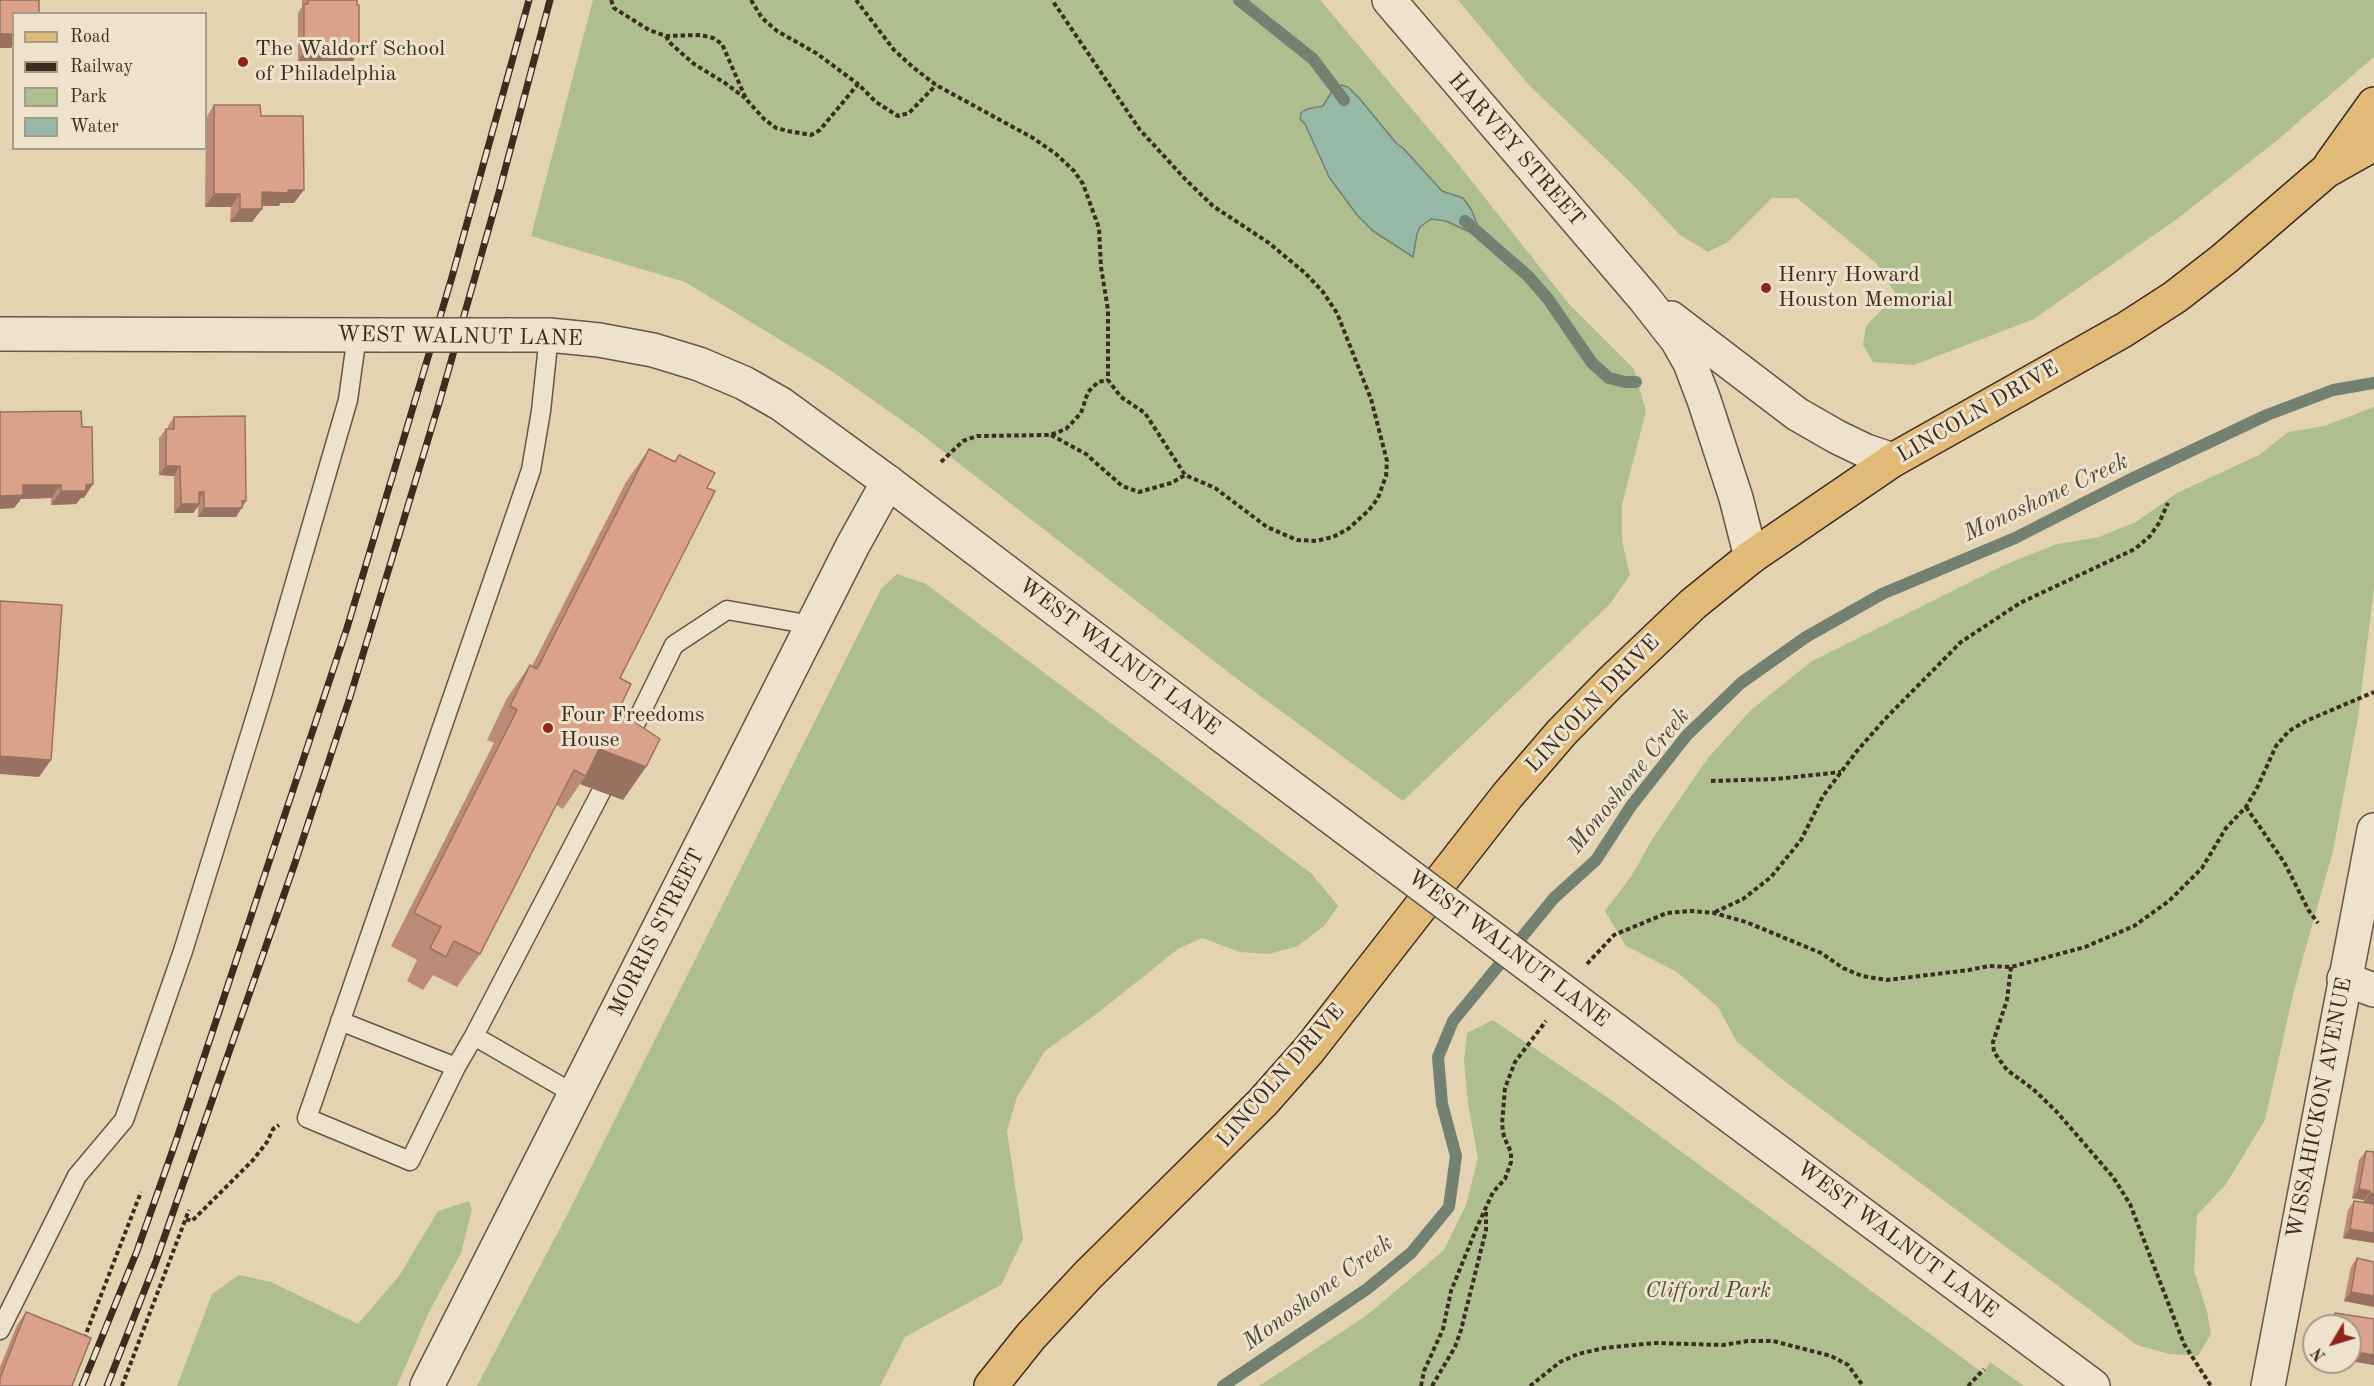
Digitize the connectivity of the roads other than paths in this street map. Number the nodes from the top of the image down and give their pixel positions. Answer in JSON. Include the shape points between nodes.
{"nodes":[{"id":1,"x":1389,"y":0,"type":"edge"},
{"id":2,"x":2374,"y":104,"type":"edge"},
{"id":3,"x":2374,"y":144,"type":"edge"},
{"id":4,"x":2326,"y":171,"type":"junction"},
{"id":5,"x":1644,"y":298,"type":"junction"},
{"id":6,"x":0,"y":334,"type":"edge"},
{"id":7,"x":371,"y":335,"type":"junction"},
{"id":8,"x":549,"y":335,"type":"junction"},
{"id":9,"x":1893,"y":460,"type":"junction"},
{"id":10,"x":888,"y":482,"type":"junction"},
{"id":11,"x":1751,"y":557,"type":"junction"},
{"id":12,"x":812,"y":625,"type":"junction"},
{"id":13,"x":618,"y":759,"type":"edge"},
{"id":14,"x":601,"y":792,"type":"edge"},
{"id":15,"x":2374,"y":830,"type":"edge"},
{"id":16,"x":2359,"y":985,"type":"edge"},
{"id":17,"x":340,"y":1021,"type":"junction"},
{"id":18,"x":474,"y":1036,"type":"junction"},
{"id":19,"x":456,"y":1067,"type":"junction"},
{"id":20,"x":576,"y":1095,"type":"junction"},
{"id":21,"x":0,"y":1330,"type":"edge"},
{"id":22,"x":427,"y":1386,"type":"edge"},
{"id":23,"x":991,"y":1386,"type":"edge"},
{"id":24,"x":2094,"y":1386,"type":"edge"},
{"id":25,"x":2268,"y":1386,"type":"edge"}],
"edges":[{"from":1,"to":5,"type":"street","name":"HARVEY STREET"},
{"from":2,"to":4,"type":"main road","name":"LINCOLN DRIVE"},
{"from":3,"to":4,"type":"main road","name":"LINCOLN DRIVE"},
{"from":4,"to":9,"type":"main road","name":"LINCOLN DRIVE","via":[[2175,297],[2124,330]]},
{"from":5,"to":9,"type":"street","name":"HARVEY STREET","via":[[1797,414],[1847,442]]},
{"from":5,"to":11,"type":"street","name":"HARVEY STREET","via":[[1690,363],[1733,486]]},
{"from":6,"to":7,"type":"street","name":"WEST WALNUT LANE"},
{"from":7,"to":8,"type":"street","name":"WEST WALNUT LANE","bridge":true},
{"from":7,"to":21,"type":"lane","via":[[348,400],[266,685],[183,951],[124,1120],[77,1176]]},
{"from":8,"to":10,"type":"street","name":"WEST WALNUT LANE","via":[[653,350],[744,382],[781,404]]},
{"from":8,"to":17,"type":"lane","via":[[531,470]]},
{"from":9,"to":11,"type":"main road","name":"LINCOLN DRIVE"},
{"from":10,"to":12,"type":"street","name":"MORRIS STREET"},
{"from":10,"to":24,"type":"street","name":"WEST WALNUT LANE","bridge":true},
{"from":11,"to":23,"type":"main road","name":"LINCOLN DRIVE","via":[[1648,645],[1562,732],[1507,796],[1309,1050],[1213,1154],[1087,1276]]},
{"from":12,"to":13,"type":"lane","via":[[727,610],[674,645]]},
{"from":12,"to":20,"type":"street","name":"MORRIS STREET"},
{"from":14,"to":18,"type":"lane"},
{"from":15,"to":16,"type":"street","name":"WISSAHICKON AVENUE","via":[[2351,945]]},
{"from":16,"to":25,"type":"street","name":"WISSAHICKON AVENUE"},
{"from":17,"to":19,"type":"lane"},
{"from":17,"to":19,"type":"lane","via":[[306,1118],[410,1161]]},
{"from":18,"to":19,"type":"lane"},
{"from":18,"to":20,"type":"lane"},
{"from":20,"to":22,"type":"street","name":"MORRIS STREET"}]}
